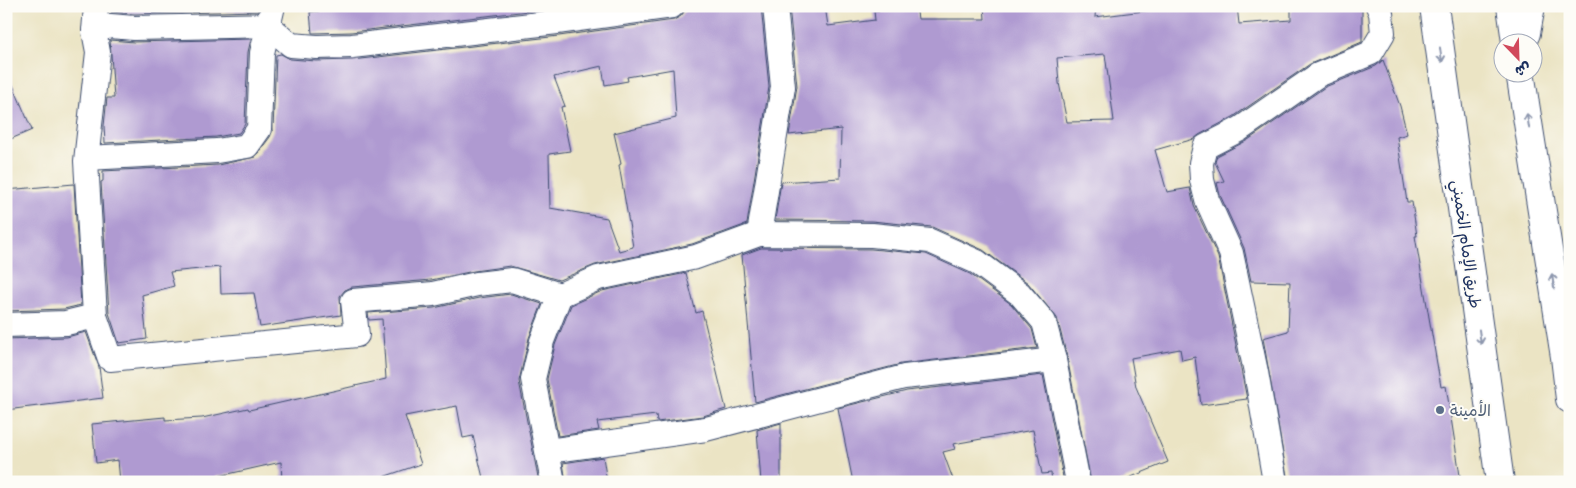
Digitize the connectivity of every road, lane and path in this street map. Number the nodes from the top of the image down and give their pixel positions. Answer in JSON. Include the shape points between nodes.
{"nodes":[{"id":1,"x":96,"y":6,"type":"edge"},
{"id":2,"x":672,"y":6,"type":"edge"},
{"id":3,"x":775,"y":6,"type":"edge"},
{"id":4,"x":1378,"y":6,"type":"edge"},
{"id":5,"x":1434,"y":6,"type":"edge"},
{"id":6,"x":1510,"y":6,"type":"edge"},
{"id":7,"x":1531,"y":6,"type":"edge"},
{"id":8,"x":557,"y":14,"type":"edge"},
{"id":9,"x":271,"y":16,"type":"edge"},
{"id":10,"x":94,"y":31,"type":"junction"},
{"id":11,"x":1514,"y":32,"type":"edge"},
{"id":12,"x":1526,"y":32,"type":"edge"},
{"id":13,"x":1522,"y":82,"type":"edge"},
{"id":14,"x":87,"y":158,"type":"junction"},
{"id":15,"x":759,"y":234,"type":"junction"},
{"id":16,"x":560,"y":295,"type":"junction"},
{"id":17,"x":95,"y":316,"type":"junction"},
{"id":18,"x":6,"y":325,"type":"edge"},
{"id":19,"x":1054,"y":360,"type":"junction"},
{"id":20,"x":1570,"y":399,"type":"edge"},
{"id":21,"x":548,"y":451,"type":"junction"},
{"id":22,"x":553,"y":482,"type":"edge"},
{"id":23,"x":1078,"y":482,"type":"edge"},
{"id":24,"x":1275,"y":482,"type":"edge"},
{"id":25,"x":1500,"y":482,"type":"edge"}],
"edges":[{"from":1,"to":10,"type":"street"},
{"from":2,"to":8,"type":"street"},
{"from":3,"to":15,"type":"street","via":[[784,86]]},
{"from":4,"to":24,"type":"street","via":[[1383,32],[1371,53],[1318,75],[1240,129],[1205,147],[1201,163],[1207,200],[1232,253]]},
{"from":5,"to":25,"type":"highway","name":"طريق الإمام الخميني","one_way":true},
{"from":6,"to":11,"type":"highway"},
{"from":7,"to":12,"type":"highway"},
{"from":8,"to":9,"type":"street","via":[[352,46],[317,47],[291,45]]},
{"from":9,"to":10,"type":"street","via":[[134,28],[110,26]]},
{"from":9,"to":14,"type":"street","via":[[262,53],[259,129],[247,146],[217,151]]},
{"from":10,"to":14,"type":"street","via":[[98,52]]},
{"from":20,"to":13,"type":"highway","one_way":true},
{"from":14,"to":17,"type":"street"},
{"from":15,"to":16,"type":"street","via":[[696,257],[598,278]]},
{"from":15,"to":19,"type":"street","via":[[872,234],[930,241],[977,262],[1020,294],[1044,322]]},
{"from":16,"to":17,"type":"street","via":[[512,280],[433,294],[353,301],[357,335],[110,359]]},
{"from":16,"to":21,"type":"street","via":[[542,341],[533,379]]},
{"from":17,"to":18,"type":"street","via":[[66,323]]},
{"from":19,"to":21,"type":"street","via":[[904,377],[706,429]]},
{"from":19,"to":23,"type":"street"},
{"from":21,"to":22,"type":"street"}]}
